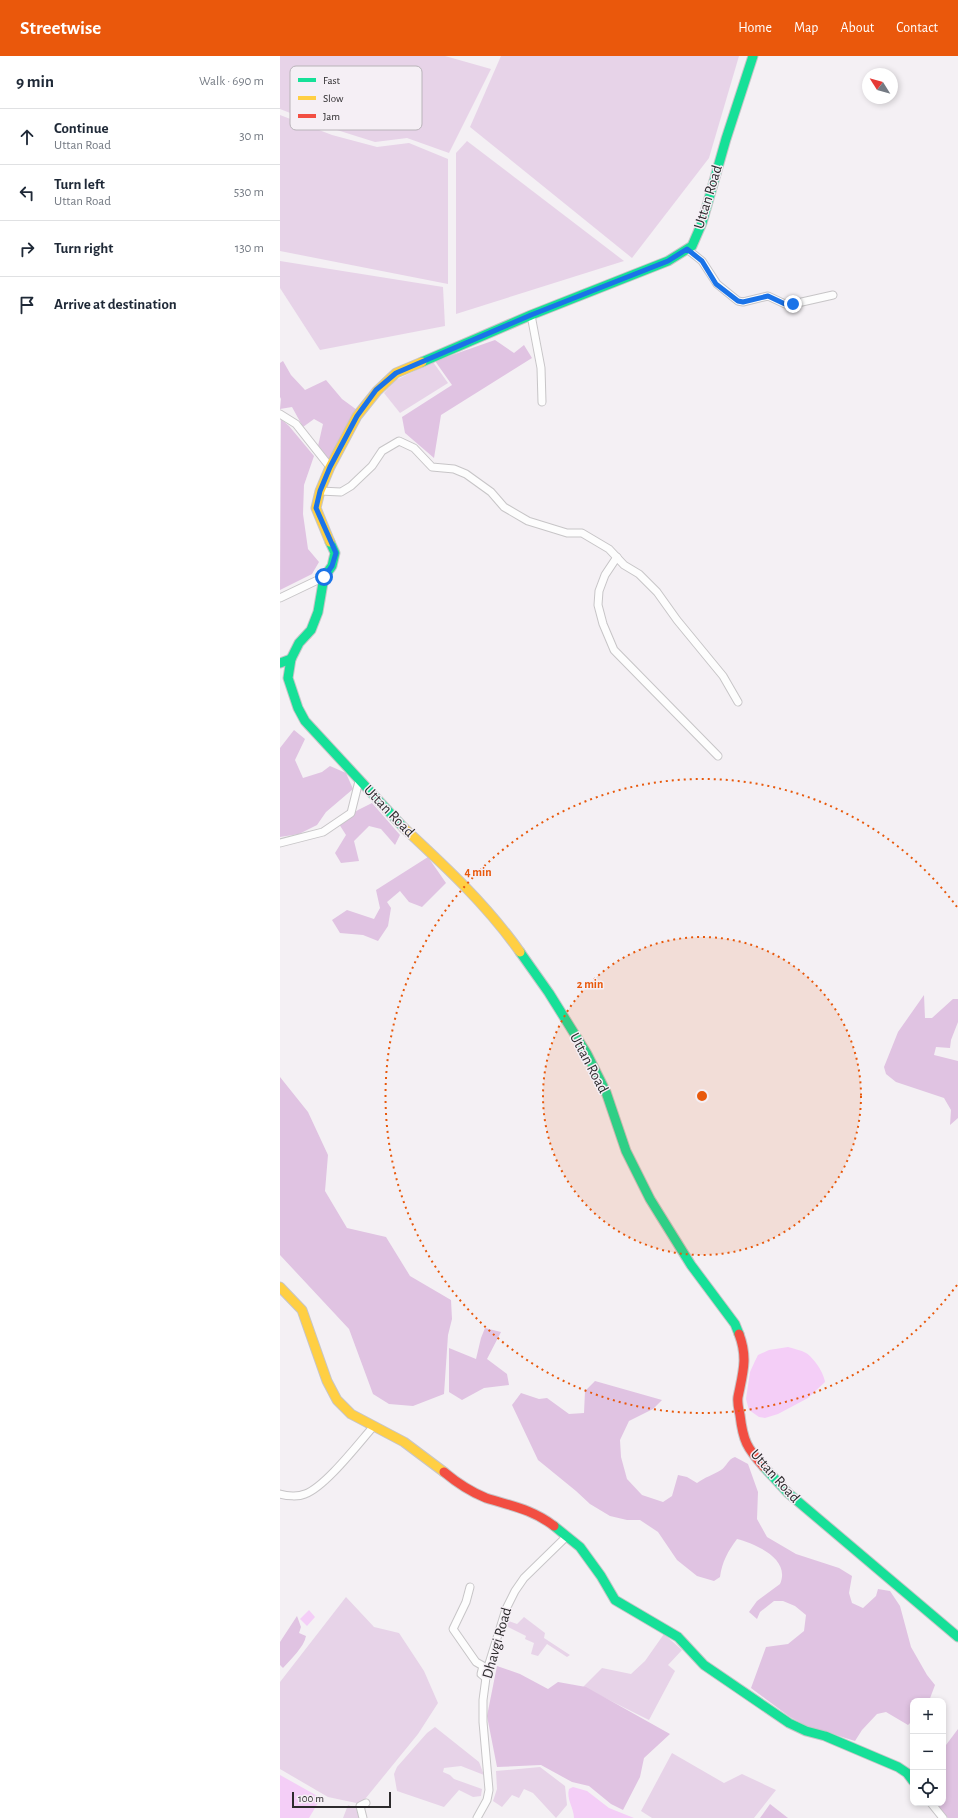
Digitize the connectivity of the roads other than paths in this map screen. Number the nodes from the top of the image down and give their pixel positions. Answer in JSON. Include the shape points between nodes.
{"nodes":[{"id":1,"x":753,"y":56,"type":"edge"},
{"id":2,"x":687,"y":249,"type":"junction"},
{"id":3,"x":833,"y":295,"type":"dead end"},
{"id":4,"x":531,"y":315,"type":"junction"},
{"id":5,"x":542,"y":402,"type":"dead end"},
{"id":6,"x":280,"y":414,"type":"edge"},
{"id":7,"x":330,"y":467,"type":"junction"},
{"id":8,"x":320,"y":491,"type":"junction"},
{"id":9,"x":617,"y":557,"type":"junction"},
{"id":10,"x":324,"y":577,"type":"junction"},
{"id":11,"x":280,"y":598,"type":"edge"},
{"id":12,"x":291,"y":659,"type":"junction"},
{"id":13,"x":280,"y":663,"type":"edge"},
{"id":14,"x":738,"y":702,"type":"dead end"},
{"id":15,"x":718,"y":756,"type":"dead end"},
{"id":16,"x":359,"y":780,"type":"junction"},
{"id":17,"x":280,"y":843,"type":"edge"},
{"id":18,"x":280,"y":1287,"type":"edge"},
{"id":19,"x":373,"y":1426,"type":"junction"},
{"id":20,"x":280,"y":1494,"type":"edge"},
{"id":21,"x":567,"y":1536,"type":"junction"},
{"id":22,"x":470,"y":1587,"type":"dead end"},
{"id":23,"x":958,"y":1637,"type":"edge"},
{"id":24,"x":486,"y":1678,"type":"junction"},
{"id":25,"x":910,"y":1776,"type":"edge"},
{"id":26,"x":366,"y":1803,"type":"dead end"},
{"id":27,"x":933,"y":1806,"type":"edge"},
{"id":28,"x":363,"y":1818,"type":"edge"},
{"id":29,"x":477,"y":1818,"type":"edge"},
{"id":30,"x":943,"y":1818,"type":"edge"}],
"edges":[{"from":1,"to":2,"type":"main road","name":"Uttan Road","via":[[702,223],[692,246]]},
{"from":2,"to":3,"type":"street","via":[[702,261],[716,284],[738,301],[768,296],[785,304],[793,304]]},
{"from":2,"to":4,"type":"main road","name":"Uttan Road","via":[[668,261]]},
{"from":4,"to":5,"type":"street","via":[[541,368]]},
{"from":4,"to":7,"type":"main road","name":"Uttan Road","via":[[396,373],[376,390],[357,416]]},
{"from":6,"to":7,"type":"street","via":[[296,424]]},
{"from":7,"to":8,"type":"main road","name":"Uttan Road"},
{"from":8,"to":9,"type":"street","via":[[341,492],[351,486],[372,466],[382,451],[399,441],[414,448],[432,467],[454,469],[466,474],[491,492],[504,507],[528,522],[567,533],[582,533],[609,549]]},
{"from":8,"to":10,"type":"main road","name":"Uttan Road","via":[[316,508],[336,553],[332,566]]},
{"from":9,"to":14,"type":"street","via":[[657,592],[723,676]]},
{"from":9,"to":15,"type":"street","via":[[605,575],[599,591],[598,605],[614,650]]},
{"from":10,"to":11,"type":"street"},
{"from":10,"to":12,"type":"main road","name":"Uttan Road","via":[[318,612],[311,630],[299,642]]},
{"from":12,"to":13,"type":"main road"},
{"from":12,"to":16,"type":"main road","name":"Uttan Road","via":[[288,678],[298,708],[309,726]]},
{"from":16,"to":17,"type":"street","via":[[351,813],[323,832]]},
{"from":16,"to":23,"type":"main road","name":"Uttan Road","via":[[397,822],[455,875],[500,926],[549,993],[587,1054],[606,1092],[626,1151],[650,1199],[688,1260],[735,1324],[744,1347],[745,1368],[738,1399],[742,1435],[751,1452],[788,1493]]},
{"from":18,"to":19,"type":"main road","via":[[302,1310],[327,1381],[338,1400],[352,1414]]},
{"from":19,"to":20,"type":"street","via":[[319,1486],[304,1495]]},
{"from":19,"to":21,"type":"main road","via":[[404,1442],[458,1483],[484,1497],[531,1511]]},
{"from":21,"to":24,"type":"street","name":"Dhavgi Road","via":[[524,1578],[515,1591],[506,1609]]},
{"from":21,"to":25,"type":"main road","via":[[580,1547],[615,1600],[678,1637],[704,1664],[789,1722],[898,1767]]},
{"from":22,"to":24,"type":"street","via":[[453,1629],[476,1662],[483,1666],[481,1674]]},
{"from":24,"to":29,"type":"street","name":"Dhavgi Road","via":[[483,1722],[488,1790],[487,1800]]},
{"from":26,"to":28,"type":"street","via":[[360,1806]]},
{"from":27,"to":30,"type":"street"}]}
